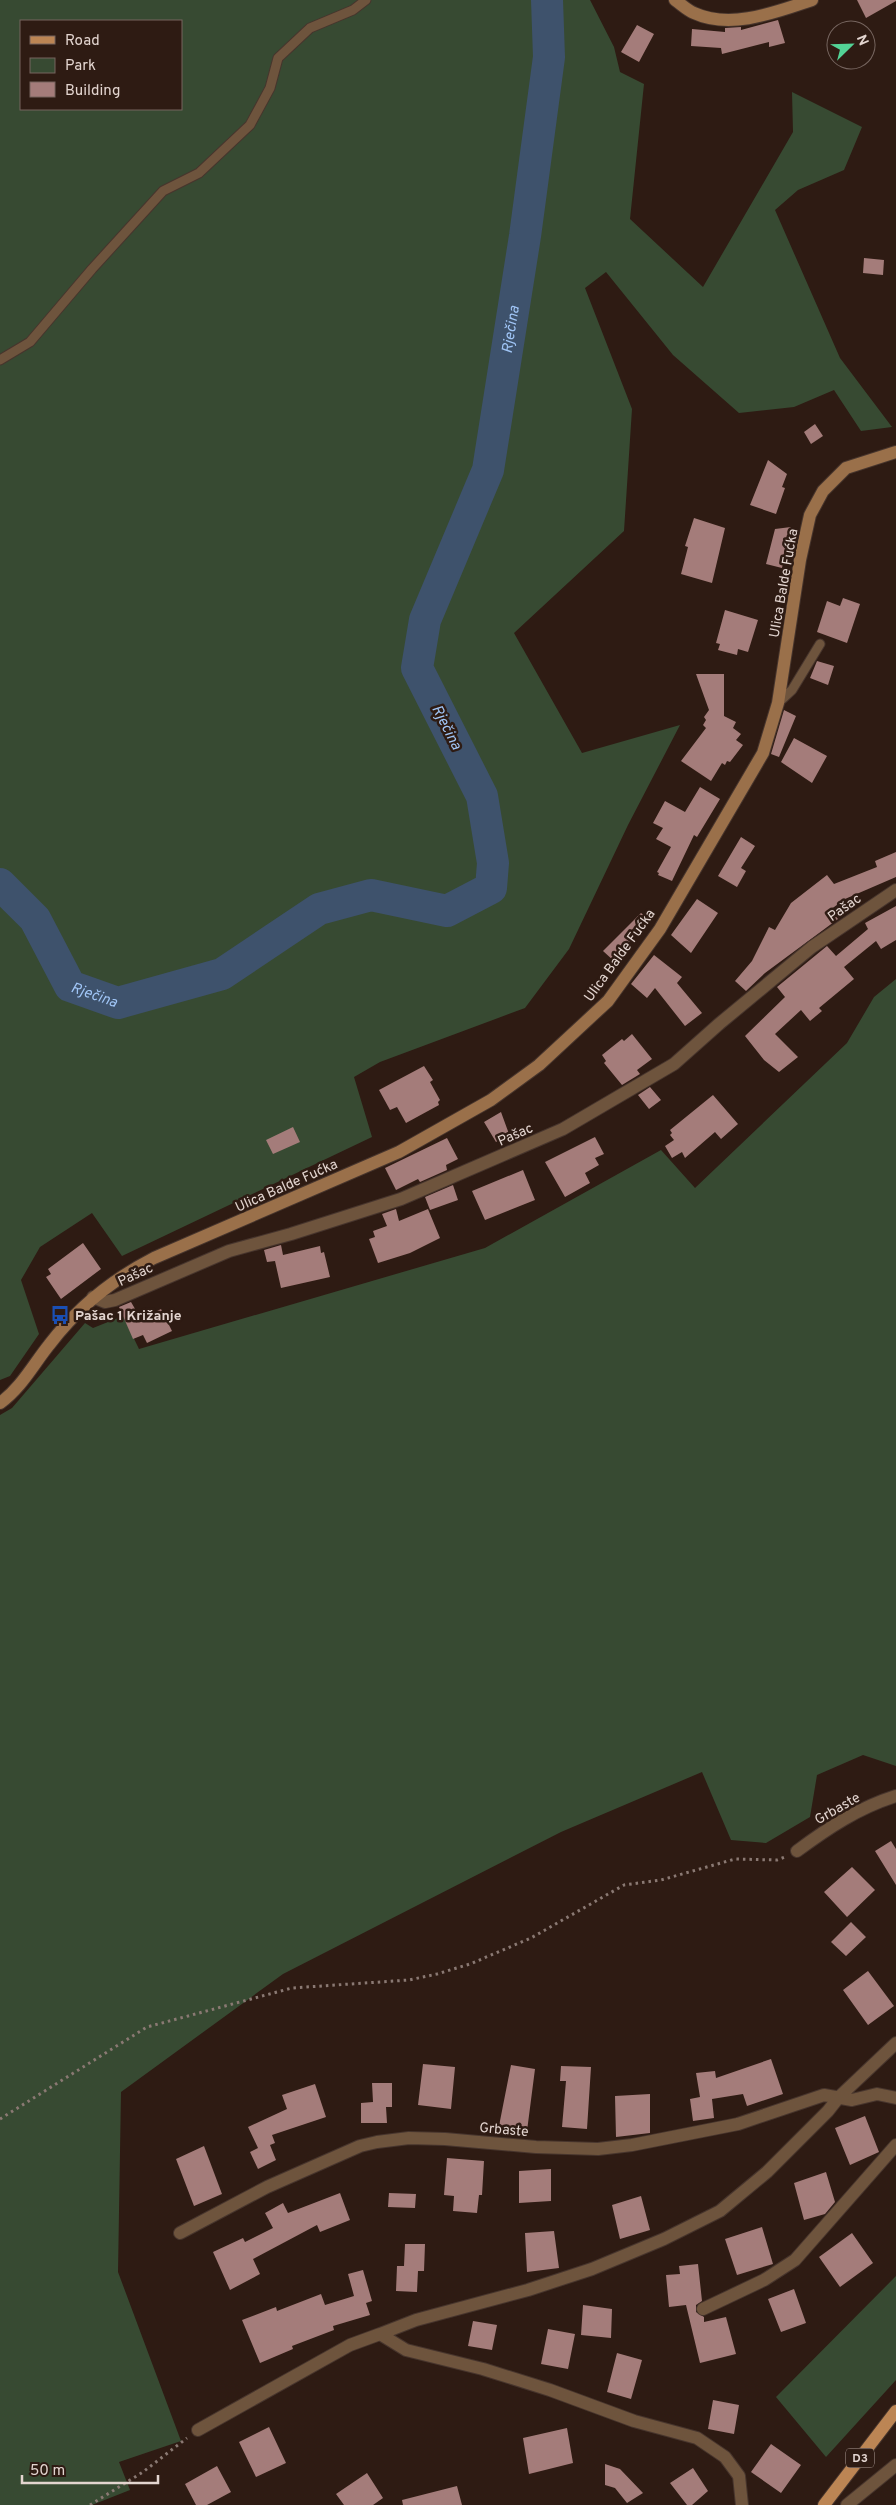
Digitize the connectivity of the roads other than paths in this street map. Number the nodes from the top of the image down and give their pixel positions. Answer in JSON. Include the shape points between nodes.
{"nodes":[{"id":1,"x":366,"y":0,"type":"edge"},
{"id":2,"x":675,"y":0,"type":"edge"},
{"id":3,"x":812,"y":0,"type":"edge"},
{"id":4,"x":0,"y":360,"type":"edge"},
{"id":5,"x":896,"y":452,"type":"edge"},
{"id":6,"x":820,"y":644,"type":"dead end"},
{"id":7,"x":778,"y":703,"type":"junction"},
{"id":8,"x":896,"y":890,"type":"edge"},
{"id":9,"x":93,"y":1297,"type":"junction"},
{"id":10,"x":0,"y":1403,"type":"edge"},
{"id":11,"x":896,"y":1796,"type":"edge"},
{"id":12,"x":797,"y":1851,"type":"road end"},
{"id":13,"x":896,"y":2043,"type":"edge"},
{"id":14,"x":839,"y":2097,"type":"junction"},
{"id":15,"x":896,"y":2098,"type":"edge"},
{"id":16,"x":896,"y":2145,"type":"edge"},
{"id":17,"x":180,"y":2233,"type":"dead end"},
{"id":18,"x":703,"y":2310,"type":"dead end"},
{"id":19,"x":380,"y":2334,"type":"junction"},
{"id":20,"x":896,"y":2411,"type":"edge"},
{"id":21,"x":198,"y":2430,"type":"road end"},
{"id":22,"x":896,"y":2465,"type":"edge"},
{"id":23,"x":742,"y":2505,"type":"edge"},
{"id":24,"x":826,"y":2505,"type":"edge"},
{"id":25,"x":847,"y":2505,"type":"edge"}],
"edges":[{"from":1,"to":4,"type":"lane","via":[[353,10],[310,28],[278,58],[270,88],[250,125],[199,173],[163,192],[30,342]]},
{"from":2,"to":3,"type":"main road","via":[[695,14],[728,20],[768,14]]},
{"from":5,"to":7,"type":"main road","name":"Ulica Balde Fućka","via":[[846,468],[823,490],[810,515]]},
{"from":6,"to":7,"type":"lane","via":[[792,690]]},
{"from":7,"to":9,"type":"main road","name":"Ulica Balde Fućka","via":[[763,753],[660,929],[608,1001],[546,1059],[491,1100],[399,1152],[154,1258],[120,1276]]},
{"from":8,"to":9,"type":"street","name":"Pašac","via":[[812,947],[674,1064],[563,1129],[401,1199],[229,1251],[115,1300],[105,1302]]},
{"from":9,"to":10,"type":"main road","name":"Ulica Balde Fućka","via":[[69,1321],[21,1384]]},
{"from":11,"to":12,"type":"street","name":"Grbaste","via":[[836,1823]]},
{"from":13,"to":14,"type":"street"},
{"from":14,"to":15,"type":"street","name":"Grbaste","via":[[852,2100],[877,2094]]},
{"from":14,"to":17,"type":"street","name":"Grbaste","via":[[824,2095],[738,2124],[598,2149],[445,2139],[409,2138],[377,2142],[360,2146],[267,2187]]},
{"from":14,"to":19,"type":"street","via":[[767,2172],[720,2211],[592,2269],[416,2320]]},
{"from":16,"to":18,"type":"street","via":[[795,2260],[764,2280]]},
{"from":19,"to":21,"type":"street","via":[[350,2345]]},
{"from":19,"to":23,"type":"street","via":[[406,2350],[483,2369],[634,2421],[697,2438],[725,2458],[739,2476]]},
{"from":20,"to":24,"type":"main road","number":"D3"},
{"from":22,"to":25,"type":"street"}]}
